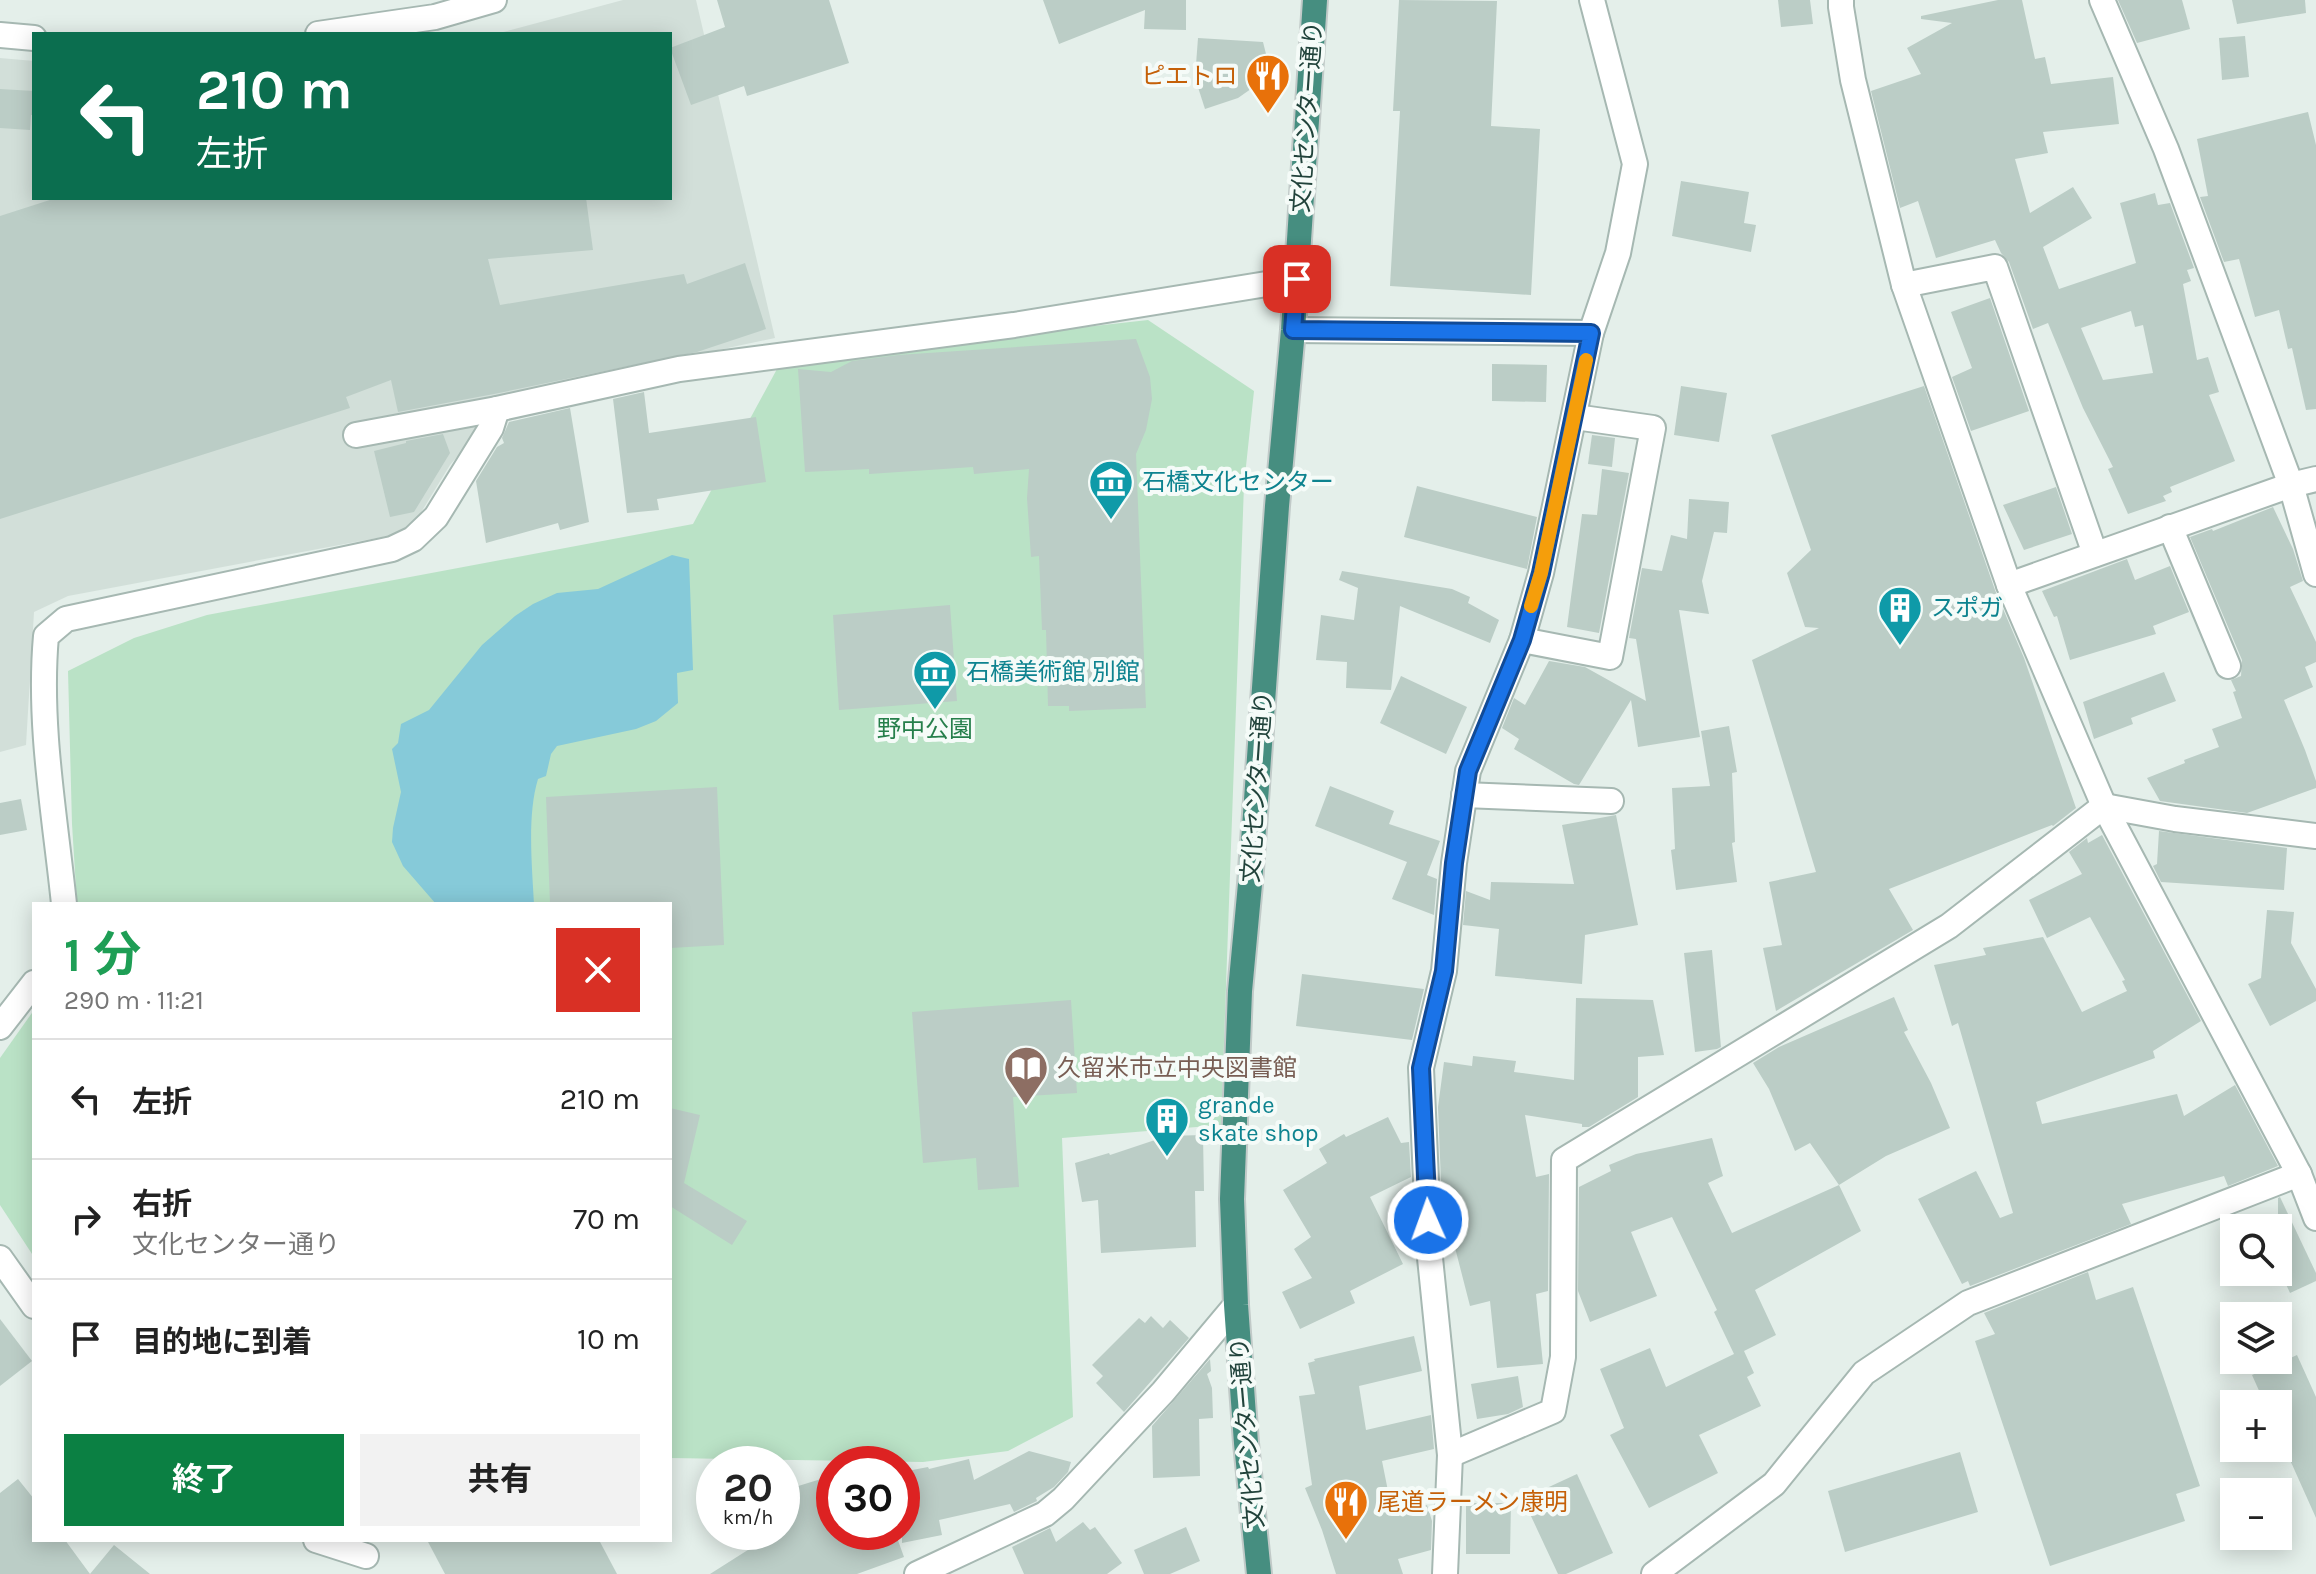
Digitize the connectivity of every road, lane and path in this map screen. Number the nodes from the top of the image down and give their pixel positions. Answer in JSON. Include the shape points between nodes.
{"nodes":[{"id":1,"x":494,"y":0,"type":"edge"},
{"id":2,"x":1315,"y":0,"type":"edge"},
{"id":3,"x":1592,"y":0,"type":"edge"},
{"id":4,"x":1841,"y":0,"type":"edge"},
{"id":5,"x":2102,"y":0,"type":"edge"},
{"id":6,"x":332,"y":32,"type":"edge"},
{"id":7,"x":0,"y":35,"type":"edge"},
{"id":8,"x":32,"y":38,"type":"edge"},
{"id":9,"x":1297,"y":279,"type":"junction"},
{"id":10,"x":1904,"y":285,"type":"junction"},
{"id":11,"x":1293,"y":330,"type":"junction"},
{"id":12,"x":1591,"y":333,"type":"junction"},
{"id":13,"x":497,"y":409,"type":"junction"},
{"id":14,"x":1575,"y":417,"type":"junction"},
{"id":15,"x":356,"y":435,"type":"dead end"},
{"id":16,"x":2316,"y":479,"type":"edge"},
{"id":17,"x":2291,"y":485,"type":"junction"},
{"id":18,"x":2170,"y":527,"type":"junction"},
{"id":19,"x":2095,"y":554,"type":"junction"},
{"id":20,"x":2316,"y":574,"type":"edge"},
{"id":21,"x":2009,"y":585,"type":"junction"},
{"id":22,"x":1522,"y":640,"type":"junction"},
{"id":23,"x":2228,"y":666,"type":"dead end"},
{"id":24,"x":1464,"y":795,"type":"junction"},
{"id":25,"x":1611,"y":801,"type":"dead end"},
{"id":26,"x":2104,"y":806,"type":"junction"},
{"id":27,"x":2316,"y":836,"type":"edge"},
{"id":28,"x":64,"y":902,"type":"edge"},
{"id":29,"x":32,"y":986,"type":"edge"},
{"id":30,"x":0,"y":1027,"type":"edge"},
{"id":31,"x":2299,"y":1174,"type":"junction"},
{"id":32,"x":2316,"y":1218,"type":"edge"},
{"id":33,"x":0,"y":1258,"type":"edge"},
{"id":34,"x":32,"y":1303,"type":"edge"},
{"id":35,"x":1236,"y":1305,"type":"junction"},
{"id":36,"x":1450,"y":1455,"type":"junction"},
{"id":37,"x":322,"y":1542,"type":"edge"},
{"id":38,"x":366,"y":1556,"type":"dead end"},
{"id":39,"x":917,"y":1574,"type":"edge"},
{"id":40,"x":1259,"y":1574,"type":"edge"},
{"id":41,"x":1445,"y":1574,"type":"edge"},
{"id":42,"x":1654,"y":1574,"type":"edge"}],
"edges":[{"from":1,"to":6,"type":"street","via":[[435,17]]},
{"from":2,"to":9,"type":"highway","name":"文化センター通り"},
{"from":3,"to":12,"type":"street","via":[[1635,164],[1618,253]]},
{"from":4,"to":10,"type":"street","via":[[1853,80]]},
{"from":5,"to":17,"type":"street","via":[[2166,149]]},
{"from":7,"to":8,"type":"street"},
{"from":9,"to":11,"type":"highway","name":"文化センター通り"},
{"from":9,"to":13,"type":"street","via":[[1014,325],[679,369]]},
{"from":10,"to":19,"type":"street","via":[[1995,267]]},
{"from":10,"to":21,"type":"street"},
{"from":11,"to":12,"type":"street"},
{"from":11,"to":35,"type":"highway","name":"文化センター通り","via":[[1240,991],[1232,1225]]},
{"from":12,"to":14,"type":"street"},
{"from":13,"to":15,"type":"street"},
{"from":13,"to":28,"type":"street","via":[[491,428],[436,517],[413,539],[392,549],[66,619],[46,636],[45,729]]},
{"from":14,"to":22,"type":"street"},
{"from":14,"to":22,"type":"street","via":[[1653,428],[1610,657]]},
{"from":16,"to":17,"type":"street"},
{"from":17,"to":18,"type":"street"},
{"from":17,"to":20,"type":"street"},
{"from":18,"to":19,"type":"street"},
{"from":18,"to":23,"type":"street"},
{"from":19,"to":21,"type":"street"},
{"from":21,"to":26,"type":"street"},
{"from":22,"to":24,"type":"street","via":[[1468,771]]},
{"from":24,"to":25,"type":"street"},
{"from":24,"to":36,"type":"street","via":[[1444,971],[1421,1068],[1429,1248]]},
{"from":26,"to":27,"type":"street"},
{"from":26,"to":31,"type":"street"},
{"from":26,"to":36,"type":"street","via":[[1949,926],[1564,1160],[1563,1357],[1553,1411]]},
{"from":29,"to":30,"type":"street"},
{"from":31,"to":32,"type":"street"},
{"from":31,"to":42,"type":"street","via":[[1968,1303],[1864,1373],[1774,1484]]},
{"from":33,"to":34,"type":"street"},
{"from":35,"to":39,"type":"street","via":[[1063,1499],[1045,1514]]},
{"from":35,"to":40,"type":"highway","name":"文化センター通り"},
{"from":36,"to":41,"type":"street"},
{"from":37,"to":38,"type":"street"}]}
